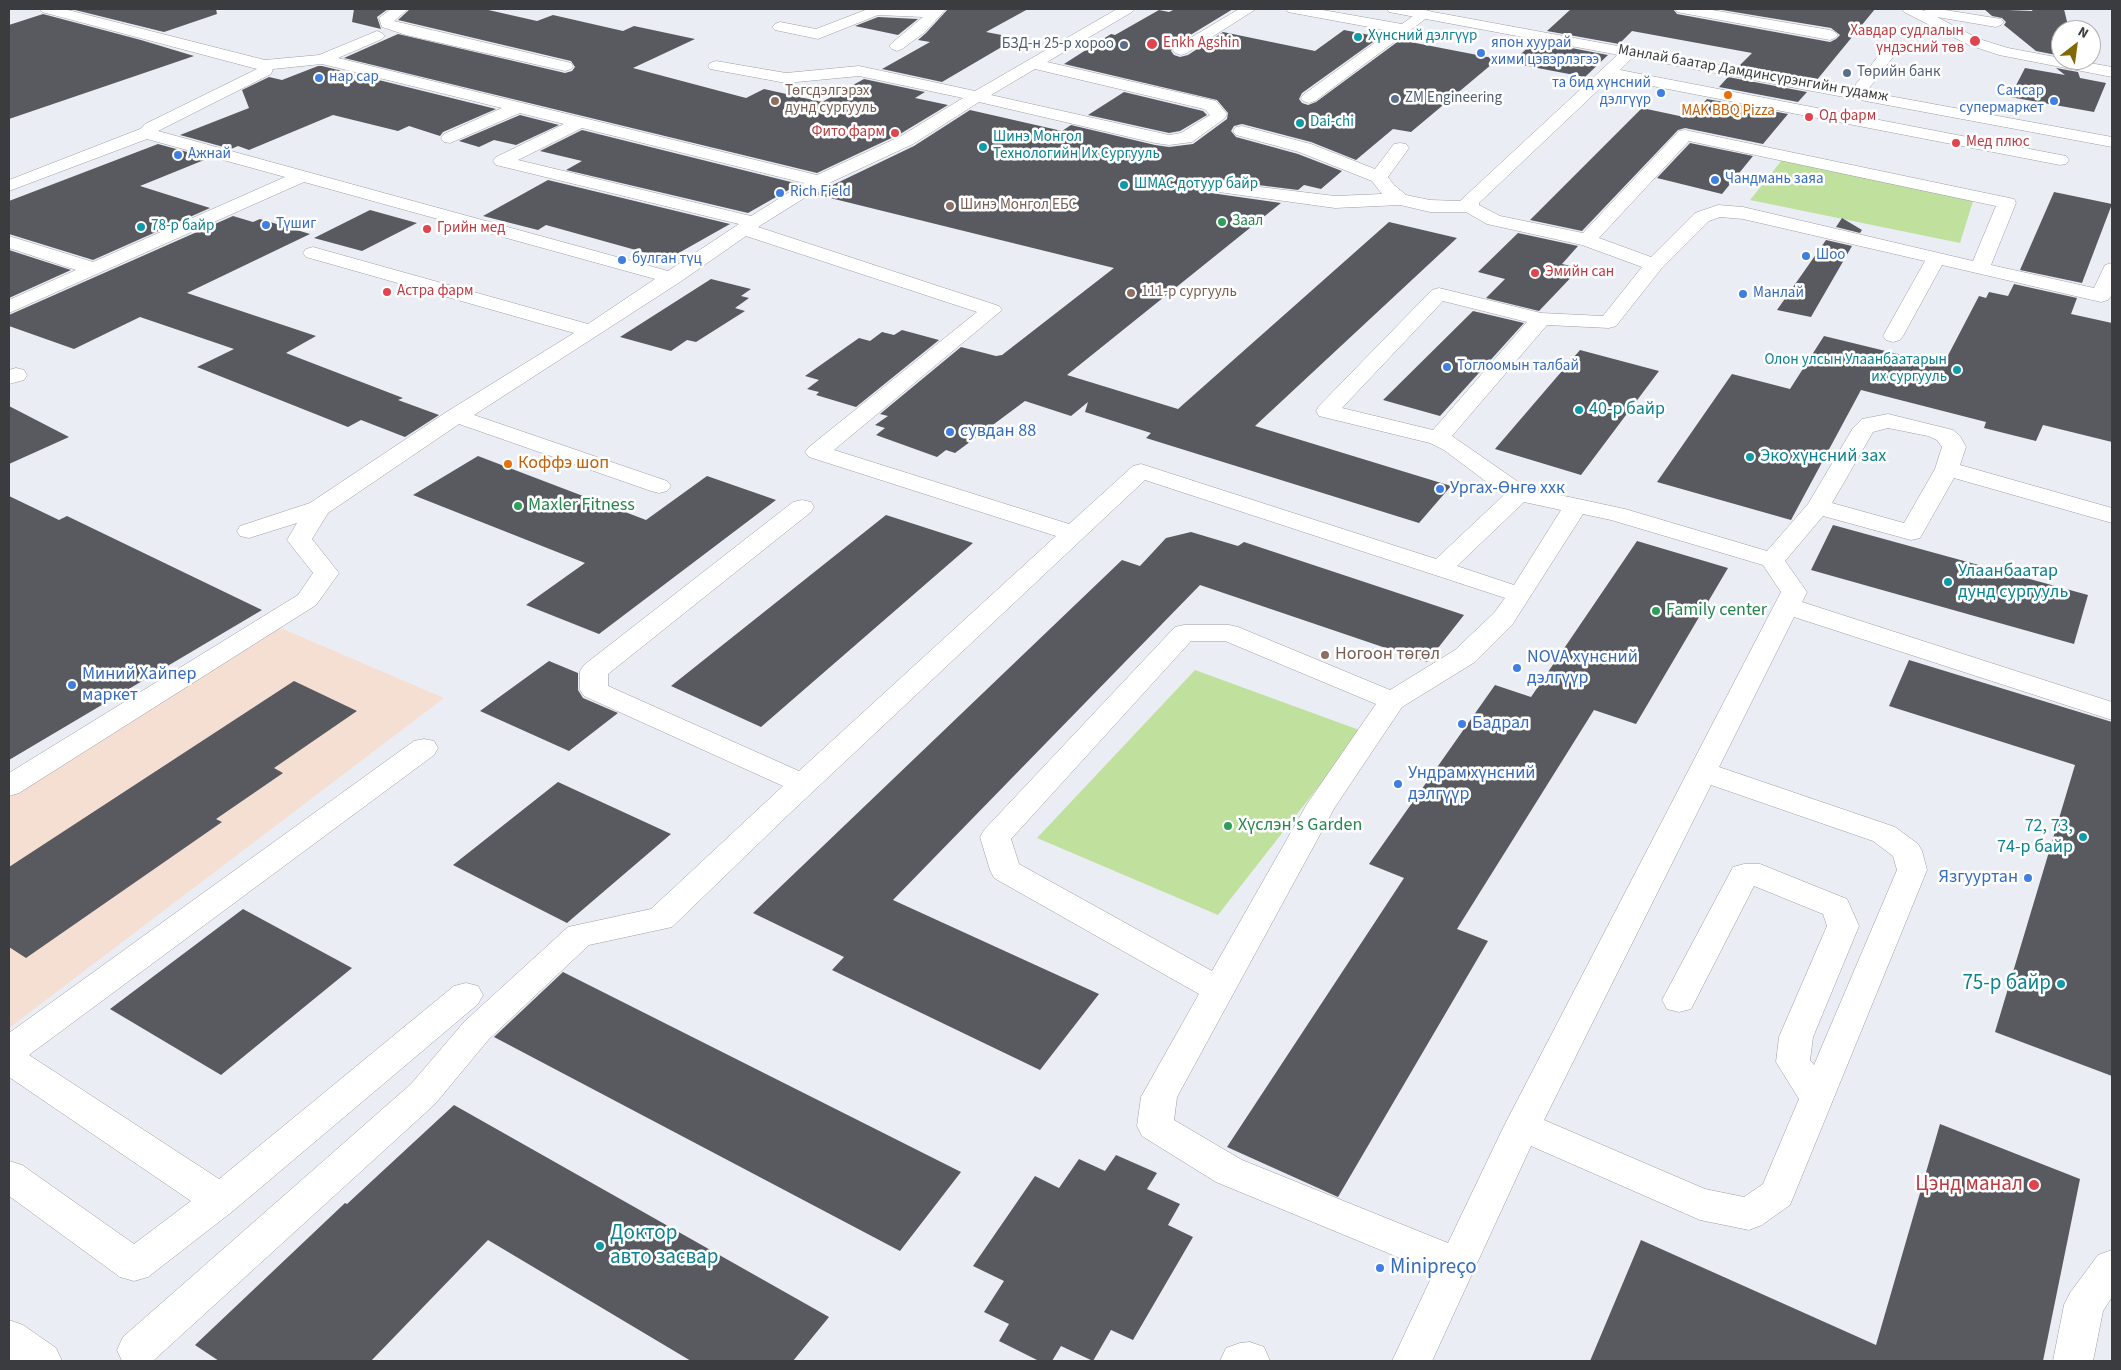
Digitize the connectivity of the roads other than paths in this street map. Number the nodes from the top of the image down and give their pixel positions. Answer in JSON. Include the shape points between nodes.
{"nodes":[{"id":1,"x":47,"y":9,"type":"edge"},
{"id":2,"x":401,"y":9,"type":"edge"},
{"id":3,"x":1127,"y":9,"type":"edge"},
{"id":4,"x":1249,"y":9,"type":"edge"},
{"id":5,"x":1292,"y":9,"type":"edge"},
{"id":6,"x":1394,"y":9,"type":"edge"},
{"id":7,"x":1682,"y":9,"type":"edge"},
{"id":8,"x":1910,"y":9,"type":"edge"},
{"id":9,"x":936,"y":11,"type":"edge"},
{"id":10,"x":1420,"y":12,"type":"edge"},
{"id":11,"x":1996,"y":22,"type":"dead end"},
{"id":12,"x":780,"y":27,"type":"dead end"},
{"id":13,"x":1405,"y":29,"type":"junction"},
{"id":14,"x":1830,"y":35,"type":"dead end"},
{"id":15,"x":377,"y":36,"type":"dead end"},
{"id":16,"x":897,"y":46,"type":"dead end"},
{"id":17,"x":1892,"y":48,"type":"dead end"},
{"id":18,"x":1182,"y":50,"type":"dead end"},
{"id":19,"x":1631,"y":52,"type":"junction"},
{"id":20,"x":322,"y":59,"type":"junction"},
{"id":21,"x":1034,"y":64,"type":"junction"},
{"id":22,"x":265,"y":65,"type":"junction"},
{"id":23,"x":565,"y":66,"type":"dead end"},
{"id":24,"x":716,"y":66,"type":"dead end"},
{"id":25,"x":2112,"y":72,"type":"edge"},
{"id":26,"x":1609,"y":73,"type":"junction"},
{"id":27,"x":1860,"y":94,"type":"junction"},
{"id":28,"x":978,"y":96,"type":"junction"},
{"id":29,"x":1309,"y":98,"type":"dead end"},
{"id":30,"x":518,"y":107,"type":"junction"},
{"id":31,"x":579,"y":123,"type":"junction"},
{"id":32,"x":1242,"y":131,"type":"dead end"},
{"id":33,"x":146,"y":133,"type":"junction"},
{"id":34,"x":450,"y":138,"type":"dead end"},
{"id":35,"x":2112,"y":142,"type":"edge"},
{"id":36,"x":1400,"y":148,"type":"dead end"},
{"id":37,"x":2060,"y":160,"type":"dead end"},
{"id":38,"x":300,"y":177,"type":"junction"},
{"id":39,"x":1379,"y":177,"type":"junction"},
{"id":40,"x":819,"y":181,"type":"junction"},
{"id":41,"x":9,"y":186,"type":"edge"},
{"id":42,"x":1210,"y":186,"type":"dead end"},
{"id":43,"x":1400,"y":199,"type":"junction"},
{"id":44,"x":1471,"y":208,"type":"junction"},
{"id":45,"x":749,"y":225,"type":"junction"},
{"id":46,"x":1587,"y":240,"type":"junction"},
{"id":47,"x":9,"y":242,"type":"edge"},
{"id":48,"x":313,"y":253,"type":"dead end"},
{"id":49,"x":1936,"y":258,"type":"junction"},
{"id":50,"x":1654,"y":265,"type":"junction"},
{"id":51,"x":1980,"y":268,"type":"junction"},
{"id":52,"x":94,"y":269,"type":"junction"},
{"id":53,"x":2112,"y":269,"type":"edge"},
{"id":54,"x":673,"y":278,"type":"junction"},
{"id":55,"x":9,"y":308,"type":"edge"},
{"id":56,"x":1541,"y":319,"type":"junction"},
{"id":57,"x":591,"y":331,"type":"junction"},
{"id":58,"x":1893,"y":336,"type":"dead end"},
{"id":59,"x":456,"y":416,"type":"junction"},
{"id":60,"x":1438,"y":438,"type":"junction"},
{"id":61,"x":1947,"y":469,"type":"junction"},
{"id":62,"x":659,"y":486,"type":"dead end"},
{"id":63,"x":1519,"y":494,"type":"junction"},
{"id":64,"x":1575,"y":506,"type":"junction"},
{"id":65,"x":802,"y":507,"type":"dead end"},
{"id":66,"x":319,"y":508,"type":"junction"},
{"id":67,"x":1818,"y":508,"type":"junction"},
{"id":68,"x":2112,"y":516,"type":"edge"},
{"id":69,"x":249,"y":531,"type":"dead end"},
{"id":70,"x":1074,"y":534,"type":"junction"},
{"id":71,"x":1772,"y":560,"type":"junction"},
{"id":72,"x":1440,"y":569,"type":"junction"},
{"id":73,"x":1520,"y":595,"type":"junction"},
{"id":74,"x":1787,"y":606,"type":"junction"},
{"id":75,"x":1392,"y":701,"type":"junction"},
{"id":76,"x":2112,"y":711,"type":"edge"},
{"id":77,"x":424,"y":748,"type":"dead end"},
{"id":78,"x":1703,"y":772,"type":"junction"},
{"id":79,"x":803,"y":784,"type":"junction"},
{"id":80,"x":9,"y":786,"type":"edge"},
{"id":81,"x":1218,"y":990,"type":"junction"},
{"id":82,"x":466,"y":995,"type":"dead end"},
{"id":83,"x":1679,"y":1000,"type":"dead end"},
{"id":84,"x":9,"y":1051,"type":"edge"},
{"id":85,"x":9,"y":1059,"type":"edge"},
{"id":86,"x":1817,"y":1098,"type":"junction"},
{"id":87,"x":1522,"y":1126,"type":"junction"},
{"id":88,"x":9,"y":1176,"type":"edge"},
{"id":89,"x":220,"y":1200,"type":"junction"},
{"id":90,"x":1456,"y":1264,"type":"junction"},
{"id":91,"x":2112,"y":1267,"type":"edge"},
{"id":92,"x":9,"y":1338,"type":"edge"},
{"id":93,"x":136,"y":1350,"type":"dead end"},
{"id":94,"x":42,"y":1361,"type":"edge"},
{"id":95,"x":1412,"y":1361,"type":"edge"},
{"id":96,"x":2073,"y":1361,"type":"edge"}],
"edges":[{"from":1,"to":22,"type":"street"},
{"from":2,"to":23,"type":"street","via":[[386,18],[387,24]]},
{"from":3,"to":21,"type":"street"},
{"from":4,"to":18,"type":"street"},
{"from":5,"to":13,"type":"street"},
{"from":6,"to":10,"type":"street","name":"Манлай баатар Дамдинсүрэнгийн гудамж"},
{"from":7,"to":14,"type":"street"},
{"from":8,"to":11,"type":"street"},
{"from":8,"to":25,"type":"street","via":[[1974,42],[2005,52]]},
{"from":9,"to":12,"type":"street","via":[[878,11],[818,34]]},
{"from":9,"to":16,"type":"street","via":[[920,29]]},
{"from":10,"to":13,"type":"street"},
{"from":10,"to":19,"type":"street","name":"Манлай баатар Дамдинсүрэнгийн гудамж"},
{"from":13,"to":29,"type":"street"},
{"from":15,"to":20,"type":"street"},
{"from":17,"to":27,"type":"street"},
{"from":19,"to":26,"type":"street"},
{"from":19,"to":27,"type":"street","name":"Манлай баатар Дамдинсүрэнгийн гудамж"},
{"from":20,"to":22,"type":"street"},
{"from":20,"to":30,"type":"street"},
{"from":21,"to":28,"type":"street"},
{"from":21,"to":28,"type":"street","via":[[1210,105],[1219,114],[1186,138],[1169,140]]},
{"from":22,"to":33,"type":"street","via":[[264,71]]},
{"from":24,"to":28,"type":"street","via":[[786,78],[867,72]]},
{"from":26,"to":37,"type":"street"},
{"from":26,"to":44,"type":"street","via":[[1469,202]]},
{"from":27,"to":35,"type":"street","name":"Манлай баатар Дамдинсүрэнгийн гудамж"},
{"from":28,"to":40,"type":"street","via":[[907,140]]},
{"from":30,"to":31,"type":"street"},
{"from":30,"to":34,"type":"street"},
{"from":31,"to":40,"type":"street"},
{"from":31,"to":45,"type":"street","via":[[502,160]]},
{"from":32,"to":39,"type":"street","via":[[1304,148]]},
{"from":33,"to":38,"type":"street"},
{"from":33,"to":41,"type":"street"},
{"from":36,"to":39,"type":"street"},
{"from":38,"to":52,"type":"street"},
{"from":38,"to":54,"type":"street"},
{"from":39,"to":43,"type":"street"},
{"from":40,"to":45,"type":"street"},
{"from":42,"to":43,"type":"street","via":[[1335,202]]},
{"from":43,"to":44,"type":"street","via":[[1430,206]]},
{"from":44,"to":46,"type":"street","via":[[1494,220]]},
{"from":45,"to":54,"type":"street"},
{"from":45,"to":70,"type":"street","via":[[992,310],[817,452]]},
{"from":46,"to":50,"type":"street"},
{"from":46,"to":51,"type":"street","via":[[1685,135],[2007,203]]},
{"from":47,"to":52,"type":"street"},
{"from":48,"to":57,"type":"street"},
{"from":49,"to":50,"type":"street","via":[[1743,213],[1718,211],[1702,218]]},
{"from":49,"to":51,"type":"street"},
{"from":49,"to":58,"type":"street"},
{"from":50,"to":56,"type":"street","via":[[1609,322]]},
{"from":51,"to":53,"type":"street","via":[[2101,296]]},
{"from":52,"to":55,"type":"street"},
{"from":54,"to":57,"type":"street"},
{"from":56,"to":60,"type":"street"},
{"from":56,"to":60,"type":"street","via":[[1440,294],[1327,411]]},
{"from":57,"to":59,"type":"street"},
{"from":59,"to":62,"type":"street"},
{"from":59,"to":66,"type":"street"},
{"from":60,"to":63,"type":"street"},
{"from":61,"to":67,"type":"street","via":[[1911,533]]},
{"from":61,"to":67,"type":"street","via":[[1954,447],[1946,436],[1888,420],[1870,424],[1864,428]]},
{"from":61,"to":68,"type":"street"},
{"from":63,"to":64,"type":"street"},
{"from":63,"to":72,"type":"street"},
{"from":64,"to":71,"type":"street","via":[[1616,514]]},
{"from":64,"to":73,"type":"street"},
{"from":65,"to":79,"type":"street","via":[[594,671],[594,690]]},
{"from":66,"to":69,"type":"street"},
{"from":66,"to":80,"type":"street","via":[[299,540],[326,573],[307,600]]},
{"from":67,"to":71,"type":"street"},
{"from":70,"to":72,"type":"street","via":[[1141,471]]},
{"from":70,"to":79,"type":"street"},
{"from":71,"to":74,"type":"street","via":[[1794,592]]},
{"from":72,"to":73,"type":"street"},
{"from":73,"to":75,"type":"street","via":[[1503,619],[1465,656]]},
{"from":74,"to":76,"type":"street"},
{"from":74,"to":78,"type":"street"},
{"from":75,"to":81,"type":"street","via":[[1322,804]]},
{"from":75,"to":81,"type":"street","via":[[1229,633],[1184,633],[996,836],[1005,870]]},
{"from":77,"to":84,"type":"street"},
{"from":78,"to":86,"type":"street","via":[[1884,834],[1907,851],[1912,870]]},
{"from":78,"to":87,"type":"street"},
{"from":79,"to":93,"type":"street","via":[[661,919],[579,935],[476,1030],[423,1094]]},
{"from":81,"to":90,"type":"street","via":[[1159,1096],[1155,1126],[1229,1171]]},
{"from":82,"to":89,"type":"street"},
{"from":83,"to":86,"type":"street","via":[[1744,875],[1760,875],[1836,907],[1843,926],[1796,1037],[1793,1062]]},
{"from":85,"to":89,"type":"street"},
{"from":86,"to":87,"type":"street","via":[[1777,1194],[1749,1214],[1700,1204]]},
{"from":87,"to":90,"type":"street"},
{"from":88,"to":89,"type":"street","via":[[134,1265]]},
{"from":90,"to":95,"type":"street"},
{"from":91,"to":96,"type":"street","via":[[2084,1305]]},
{"from":92,"to":94,"type":"street"}]}
